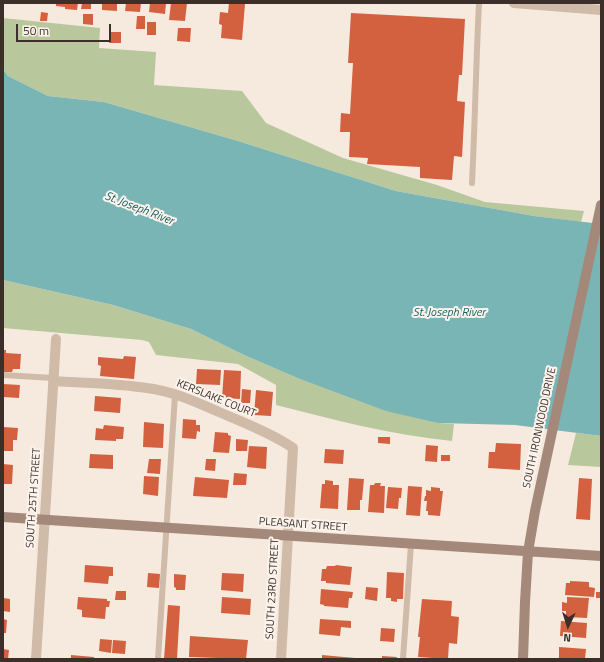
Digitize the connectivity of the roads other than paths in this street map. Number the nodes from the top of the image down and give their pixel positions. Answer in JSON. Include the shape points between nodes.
{"nodes":[{"id":1,"x":479,"y":3,"type":"edge"},
{"id":2,"x":514,"y":3,"type":"edge"},
{"id":3,"x":595,"y":7,"type":"edge"},
{"id":4,"x":472,"y":183,"type":"dead end"},
{"id":5,"x":601,"y":205,"type":"edge"},
{"id":6,"x":56,"y":339,"type":"dead end"},
{"id":7,"x":3,"y":375,"type":"edge"},
{"id":8,"x":53,"y":379,"type":"junction"},
{"id":9,"x":174,"y":394,"type":"junction"},
{"id":10,"x":293,"y":448,"type":"joint"},
{"id":11,"x":3,"y":517,"type":"edge"},
{"id":12,"x":44,"y":520,"type":"junction"},
{"id":13,"x":167,"y":528,"type":"junction"},
{"id":14,"x":289,"y":536,"type":"junction"},
{"id":15,"x":411,"y":544,"type":"junction"},
{"id":16,"x":528,"y":552,"type":"junction"},
{"id":17,"x":601,"y":556,"type":"edge"},
{"id":18,"x":36,"y":659,"type":"edge"},
{"id":19,"x":158,"y":659,"type":"edge"},
{"id":20,"x":281,"y":659,"type":"edge"},
{"id":21,"x":404,"y":659,"type":"edge"},
{"id":22,"x":523,"y":659,"type":"edge"}],
"edges":[{"from":1,"to":4,"type":"lane"},
{"from":2,"to":3,"type":"street"},
{"from":5,"to":16,"type":"street","name":"SOUTH IRONWOOD DRIVE","via":[[542,471]]},
{"from":6,"to":8,"type":"street","name":"SOUTH 25TH STREET"},
{"from":7,"to":8,"type":"lane"},
{"from":8,"to":9,"type":"street","name":"KERSLAKE COURT","via":[[148,388]]},
{"from":8,"to":12,"type":"street","name":"SOUTH 25TH STREET"},
{"from":9,"to":10,"type":"street","name":"KERSLAKE COURT","via":[[239,420]]},
{"from":9,"to":13,"type":"lane"},
{"from":10,"to":14,"type":"street","name":"SOUTH 23RD STREET"},
{"from":11,"to":12,"type":"street","name":"PLEASANT STREET"},
{"from":12,"to":13,"type":"street","name":"PLEASANT STREET"},
{"from":12,"to":18,"type":"street","name":"SOUTH 25TH STREET"},
{"from":13,"to":14,"type":"street","name":"PLEASANT STREET"},
{"from":13,"to":19,"type":"lane"},
{"from":14,"to":15,"type":"street","name":"PLEASANT STREET"},
{"from":14,"to":20,"type":"street","name":"SOUTH 23RD STREET"},
{"from":15,"to":16,"type":"street","name":"PLEASANT STREET"},
{"from":15,"to":21,"type":"lane"},
{"from":16,"to":17,"type":"street","name":"PLEASANT STREET"},
{"from":16,"to":22,"type":"street","name":"SOUTH IRONWOOD DRIVE"}]}
